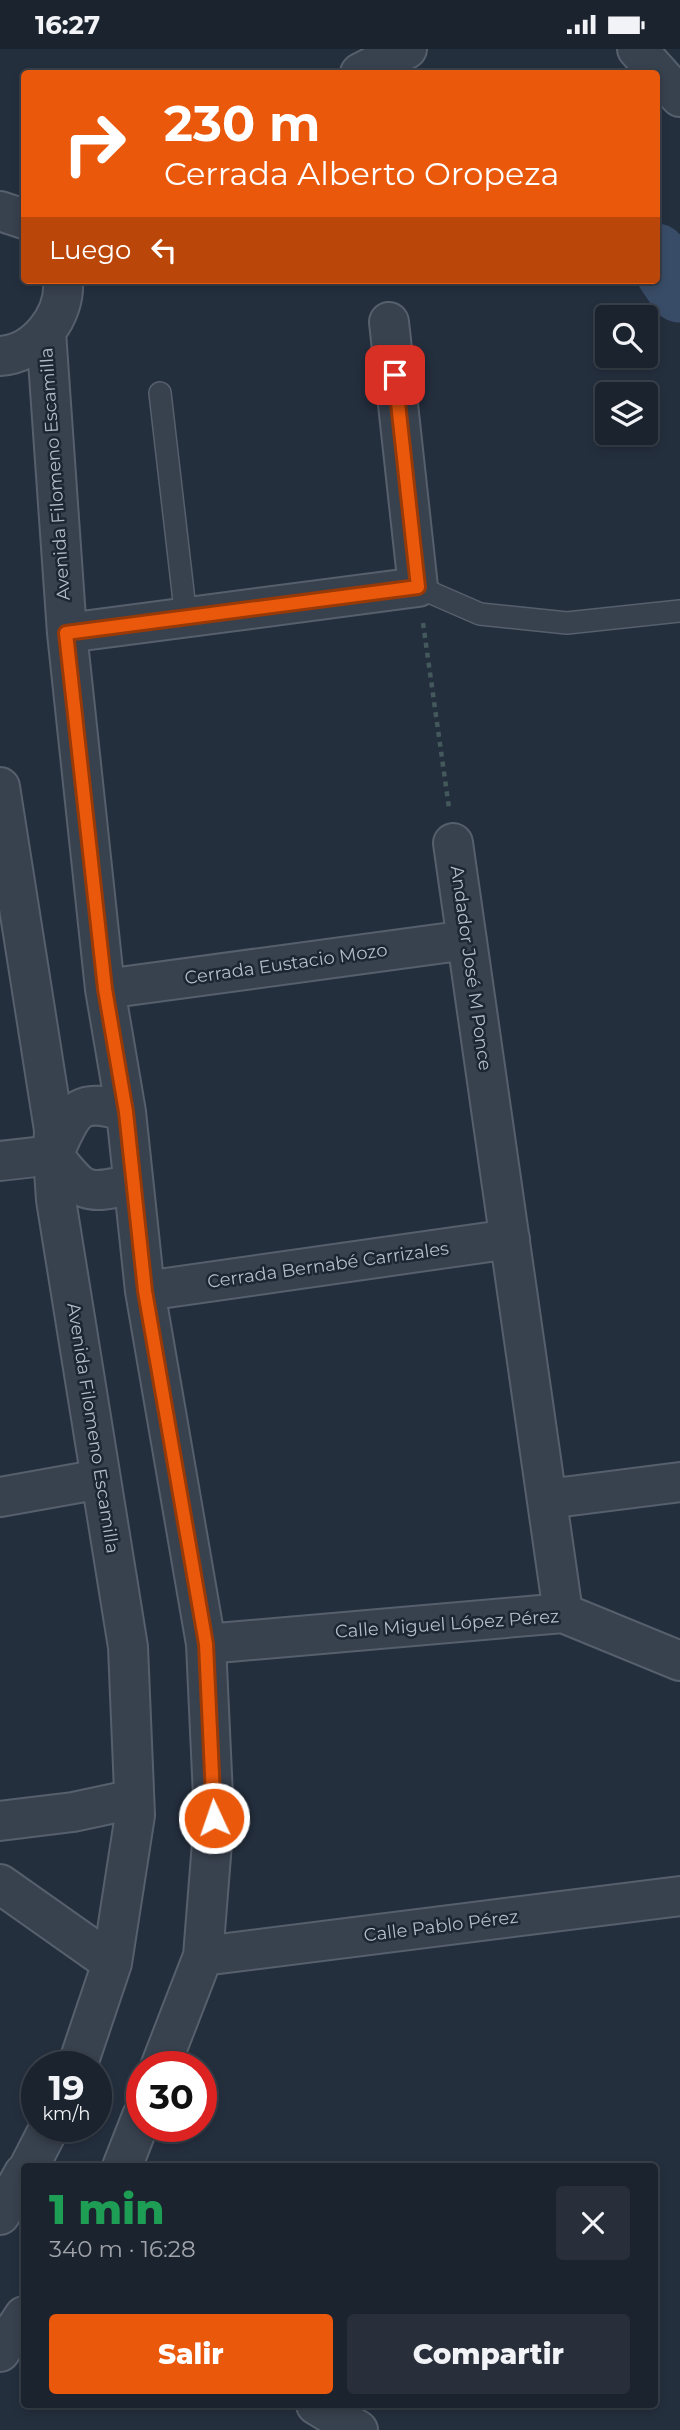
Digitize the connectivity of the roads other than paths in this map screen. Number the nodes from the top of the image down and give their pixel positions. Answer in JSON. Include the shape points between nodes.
{"nodes":[{"id":1,"x":407,"y":49,"type":"edge"},
{"id":2,"x":636,"y":49,"type":"edge"},
{"id":3,"x":366,"y":70,"type":"edge"},
{"id":4,"x":655,"y":70,"type":"edge"},
{"id":5,"x":660,"y":75,"type":"edge"},
{"id":6,"x":680,"y":97,"type":"edge"},
{"id":7,"x":67,"y":284,"type":"edge"},
{"id":8,"x":389,"y":322,"type":"dead end"},
{"id":9,"x":46,"y":332,"type":"junction"},
{"id":10,"x":0,"y":355,"type":"edge"},
{"id":11,"x":160,"y":393,"type":"dead end"},
{"id":12,"x":418,"y":587,"type":"junction"},
{"id":13,"x":680,"y":611,"type":"edge"},
{"id":14,"x":186,"y":618,"type":"junction"},
{"id":15,"x":66,"y":633,"type":"junction"},
{"id":16,"x":0,"y":787,"type":"edge"},
{"id":17,"x":2,"y":824,"type":"edge"},
{"id":18,"x":453,"y":843,"type":"road end"},
{"id":19,"x":467,"y":940,"type":"junction"},
{"id":20,"x":105,"y":989,"type":"junction"},
{"id":21,"x":126,"y":1112,"type":"junction"},
{"id":22,"x":53,"y":1155,"type":"junction"},
{"id":23,"x":0,"y":1161,"type":"edge"},
{"id":24,"x":134,"y":1184,"type":"junction"},
{"id":25,"x":510,"y":1239,"type":"junction"},
{"id":26,"x":145,"y":1291,"type":"junction"},
{"id":27,"x":101,"y":1479,"type":"junction"},
{"id":28,"x":680,"y":1482,"type":"edge"},
{"id":29,"x":0,"y":1497,"type":"edge"},
{"id":30,"x":547,"y":1499,"type":"junction"},
{"id":31,"x":563,"y":1613,"type":"junction"},
{"id":32,"x":206,"y":1644,"type":"junction"},
{"id":33,"x":680,"y":1661,"type":"edge"},
{"id":34,"x":134,"y":1799,"type":"junction"},
{"id":35,"x":0,"y":1821,"type":"edge"},
{"id":36,"x":0,"y":1884,"type":"edge"},
{"id":37,"x":680,"y":1896,"type":"edge"},
{"id":38,"x":203,"y":1956,"type":"junction"},
{"id":39,"x":113,"y":1963,"type":"junction"},
{"id":40,"x":83,"y":2051,"type":"edge"},
{"id":41,"x":166,"y":2051,"type":"edge"},
{"id":42,"x":42,"y":2142,"type":"edge"},
{"id":43,"x":132,"y":2142,"type":"edge"},
{"id":44,"x":31,"y":2163,"type":"edge"},
{"id":45,"x":124,"y":2163,"type":"edge"},
{"id":46,"x":21,"y":2178,"type":"edge"},
{"id":47,"x":0,"y":2215,"type":"edge"},
{"id":48,"x":21,"y":2320,"type":"edge"},
{"id":49,"x":0,"y":2352,"type":"edge"},
{"id":50,"x":321,"y":2408,"type":"edge"},
{"id":51,"x":358,"y":2430,"type":"edge"}],
"edges":[{"from":1,"to":3,"type":"street"},
{"from":2,"to":4,"type":"street"},
{"from":5,"to":6,"type":"street"},
{"from":7,"to":9,"type":"street"},
{"from":8,"to":12,"type":"street"},
{"from":9,"to":10,"type":"street","via":[[30,345]]},
{"from":9,"to":15,"type":"street","name":"Avenida Filomeno Escamilla"},
{"from":11,"to":14,"type":"lane"},
{"from":12,"to":13,"type":"lane","via":[[480,614],[567,623]]},
{"from":12,"to":14,"type":"street"},
{"from":14,"to":15,"type":"street"},
{"from":15,"to":20,"type":"street","name":"Avenida Filomeno Escamilla"},
{"from":16,"to":17,"type":"street","name":"Avenida Filomeno Escamilla"},
{"from":17,"to":22,"type":"street","name":"Avenida Filomeno Escamilla","via":[[54,1130]]},
{"from":18,"to":19,"type":"street","name":"Andador José M Ponce"},
{"from":19,"to":20,"type":"street","name":"Cerrada Eustacio Mozo"},
{"from":19,"to":25,"type":"street","name":"Andador José M Ponce"},
{"from":20,"to":21,"type":"street","name":"Avenida Filomeno Escamilla"},
{"from":21,"to":22,"type":"street","via":[[103,1105],[79,1108]]},
{"from":21,"to":24,"type":"street","name":"Avenida Filomeno Escamilla"},
{"from":22,"to":23,"type":"street"},
{"from":22,"to":24,"type":"street","via":[[85,1190]]},
{"from":22,"to":27,"type":"street","name":"Avenida Filomeno Escamilla","via":[[56,1200]]},
{"from":24,"to":26,"type":"street","name":"Avenida Filomeno Escamilla"},
{"from":25,"to":26,"type":"street","name":"Cerrada Bernabé Carrizales"},
{"from":25,"to":30,"type":"street","name":"Andador José M Ponce"},
{"from":26,"to":32,"type":"street","name":"Avenida Filomeno Escamilla"},
{"from":27,"to":29,"type":"street"},
{"from":27,"to":34,"type":"street","name":"Avenida Filomeno Escamilla","via":[[128,1647]]},
{"from":28,"to":30,"type":"street"},
{"from":30,"to":31,"type":"street","name":"Andador José M Ponce"},
{"from":31,"to":32,"type":"street","name":"Calle Miguel López Pérez"},
{"from":31,"to":33,"type":"street","name":"Calle Miguel López Pérez"},
{"from":32,"to":38,"type":"street","name":"Avenida Filomeno Escamilla","via":[[214,1818]]},
{"from":34,"to":35,"type":"street"},
{"from":34,"to":39,"type":"street","name":"Avenida Filomeno Escamilla"},
{"from":36,"to":39,"type":"street"},
{"from":37,"to":38,"type":"street","name":"Calle Pablo Pérez"},
{"from":38,"to":41,"type":"street","name":"Avenida Filomeno Escamilla"},
{"from":39,"to":40,"type":"street","name":"Avenida Filomeno Escamilla"},
{"from":42,"to":44,"type":"street"},
{"from":43,"to":45,"type":"street"},
{"from":46,"to":47,"type":"street"},
{"from":48,"to":49,"type":"street"},
{"from":50,"to":51,"type":"street"}]}
